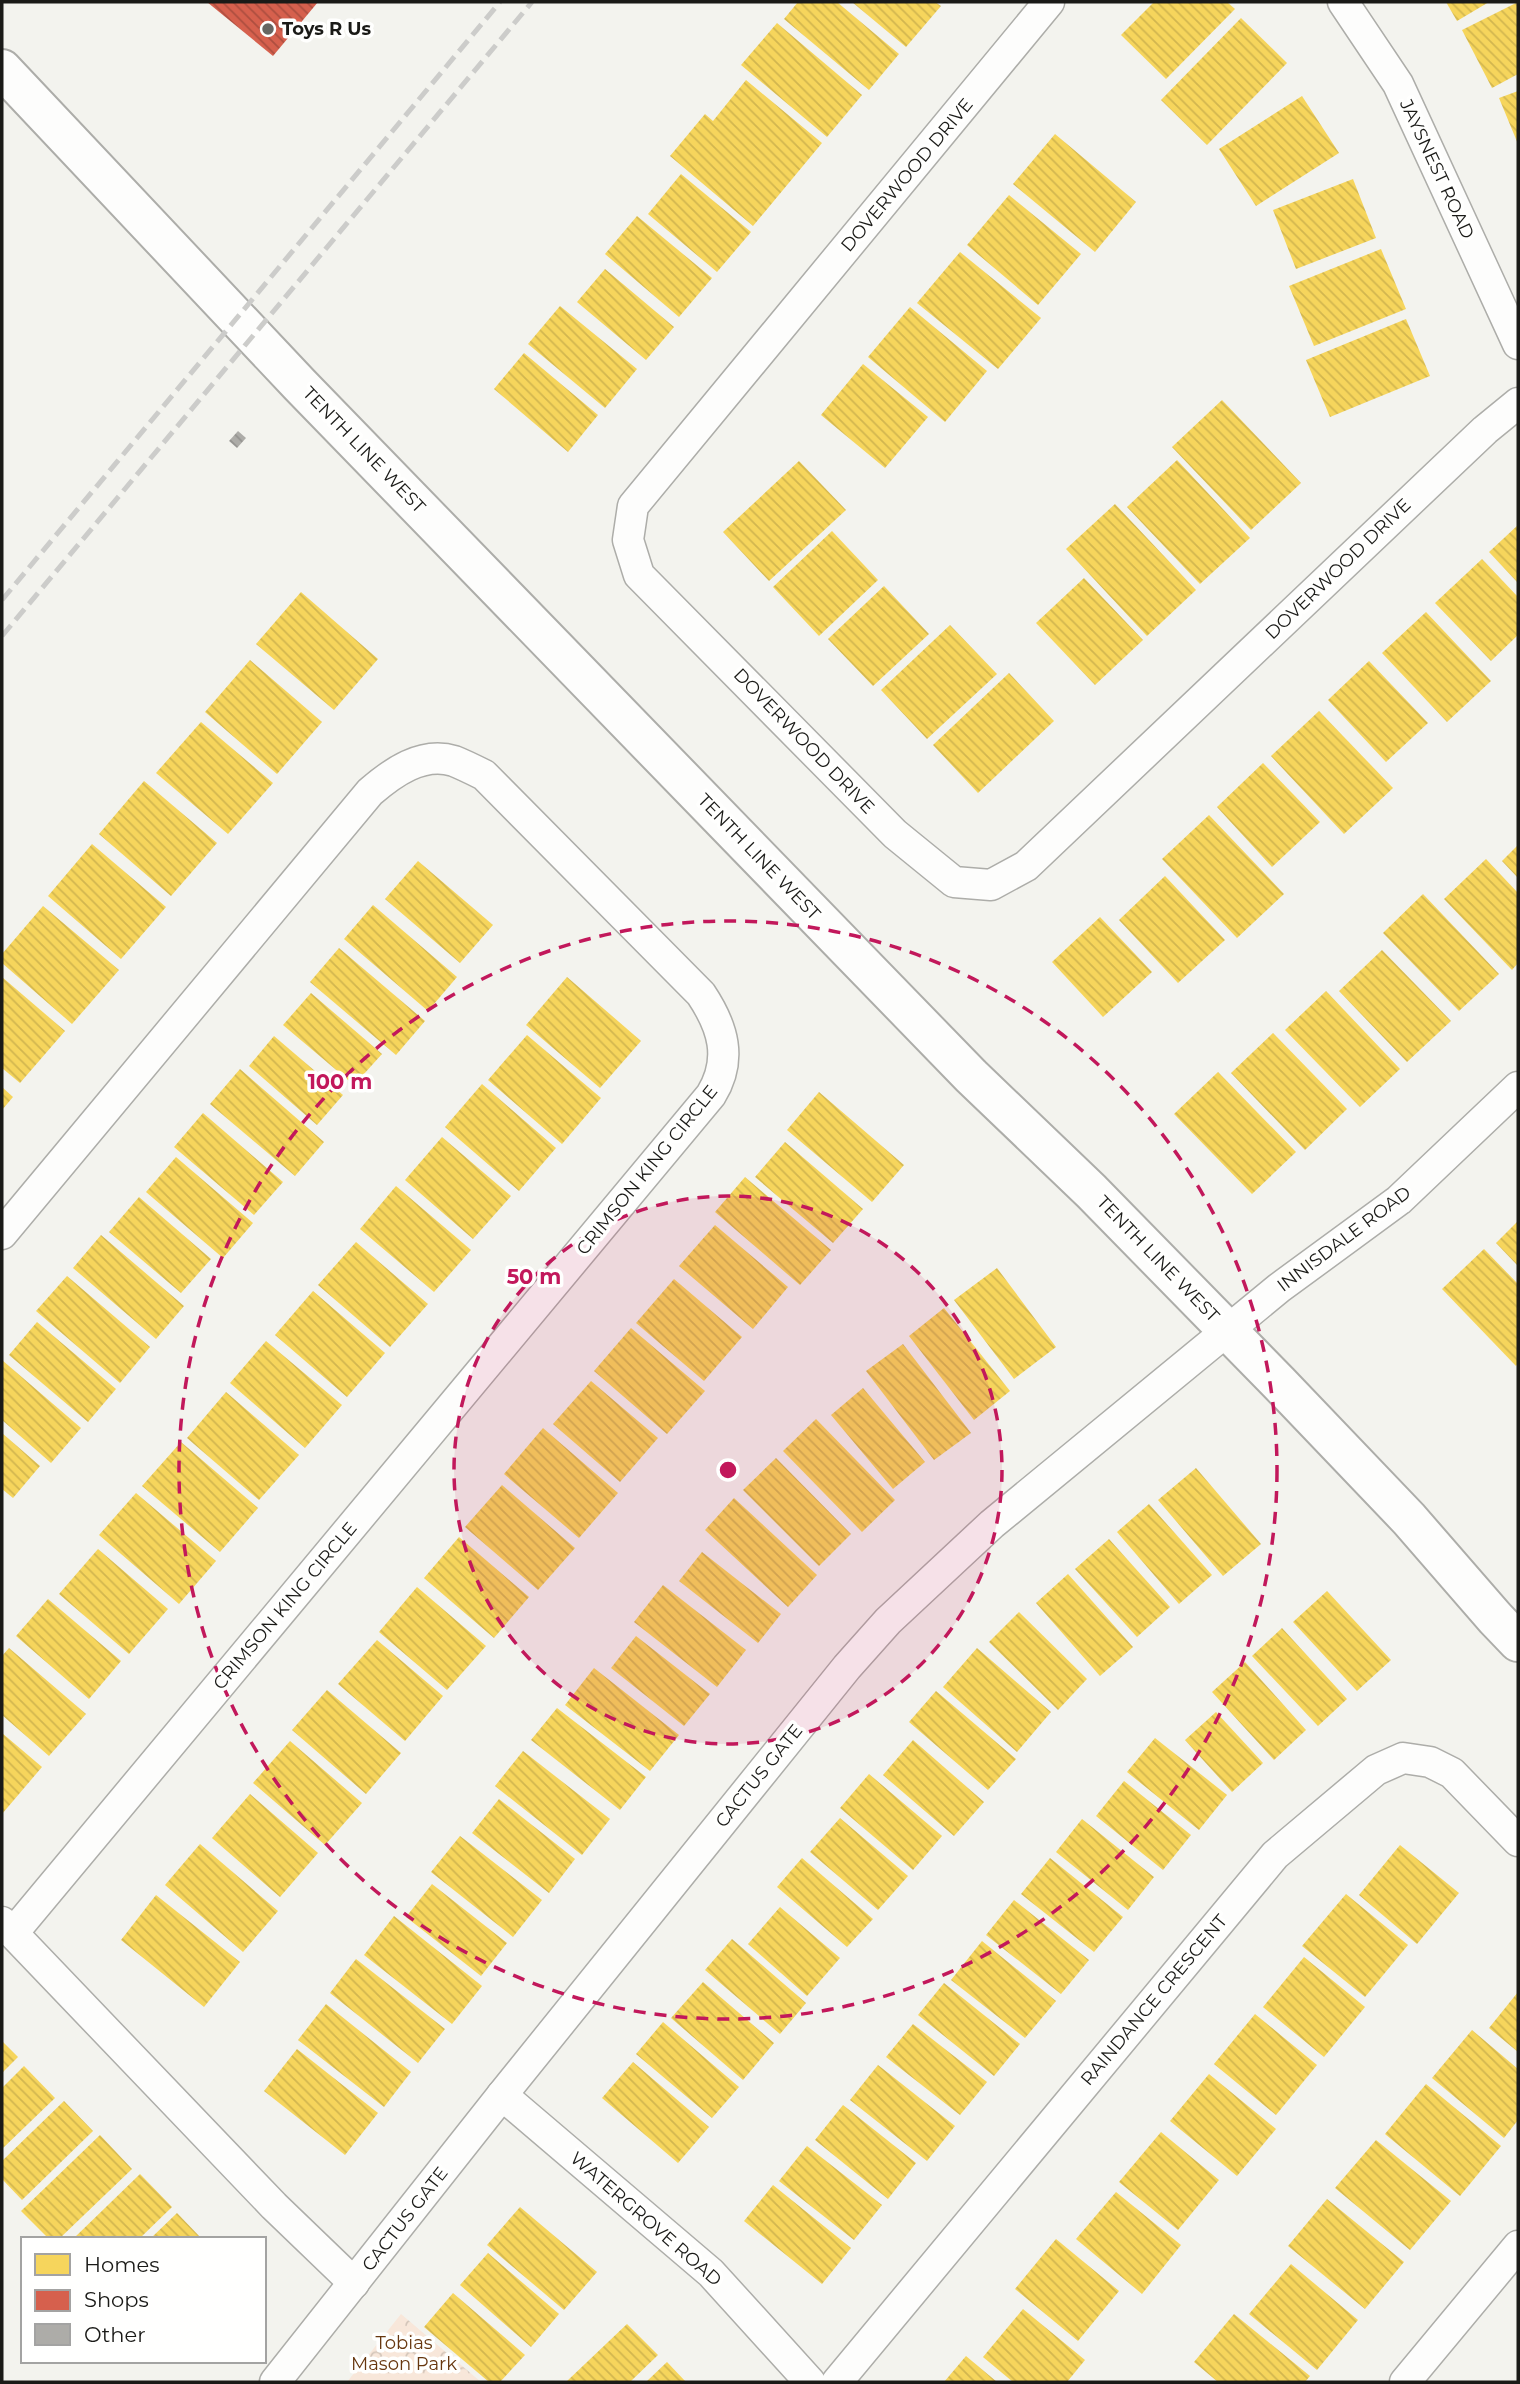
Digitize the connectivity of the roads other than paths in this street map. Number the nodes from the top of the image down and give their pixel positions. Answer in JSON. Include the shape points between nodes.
{"nodes":[{"id":1,"x":1049,"y":2,"type":"edge"},
{"id":2,"x":1343,"y":2,"type":"edge"},
{"id":3,"x":2,"y":69,"type":"edge"},
{"id":4,"x":1518,"y":344,"type":"edge"},
{"id":5,"x":1518,"y":403,"type":"edge"},
{"id":6,"x":1518,"y":1087,"type":"edge"},
{"id":7,"x":2,"y":1234,"type":"edge"},
{"id":8,"x":1227,"y":1330,"type":"junction"},
{"id":9,"x":1518,"y":1642,"type":"edge"},
{"id":10,"x":1518,"y":1841,"type":"edge"},
{"id":11,"x":7,"y":1927,"type":"edge"},
{"id":12,"x":502,"y":2095,"type":"junction"},
{"id":13,"x":1518,"y":2246,"type":"edge"},
{"id":14,"x":354,"y":2283,"type":"junction"},
{"id":15,"x":275,"y":2382,"type":"edge"},
{"id":16,"x":810,"y":2382,"type":"edge"},
{"id":17,"x":837,"y":2382,"type":"edge"},
{"id":18,"x":1405,"y":2382,"type":"edge"}],
"edges":[{"from":1,"to":5,"type":"street","name":"DOVERWOOD DRIVE","via":[[634,506],[628,540],[639,575],[895,834],[954,882],[991,885],[1026,866]]},
{"from":2,"to":4,"type":"street","name":"JAYSNEST ROAD","via":[[1398,84]]},
{"from":3,"to":8,"type":"street","name":"TENTH LINE WEST","via":[[300,385],[971,1076]]},
{"from":6,"to":8,"type":"street","name":"INNISDALE ROAD","via":[[1399,1200]]},
{"from":7,"to":11,"type":"street","name":"CRIMSON KING CIRCLE","via":[[370,792],[390,774],[421,760],[451,760],[484,775],[701,995],[720,1032],[724,1054],[721,1078],[711,1095]]},
{"from":8,"to":9,"type":"street","name":"TENTH LINE WEST","via":[[1409,1519]]},
{"from":8,"to":12,"type":"street","name":"CACTUS GATE","via":[[992,1524],[888,1620]]},
{"from":10,"to":17,"type":"street","name":"RAINDANCE CRESCENT","via":[[1452,1773],[1430,1762],[1403,1758],[1376,1770],[1275,1855]]},
{"from":11,"to":14,"type":"street","name":"CACTUS GATE","via":[[274,2206]]},
{"from":12,"to":14,"type":"street","name":"CACTUS GATE"},
{"from":12,"to":16,"type":"street","name":"WATERGROVE ROAD","via":[[711,2273]]},
{"from":13,"to":18,"type":"street"},
{"from":14,"to":15,"type":"street","name":"CACTUS GATE"}]}
